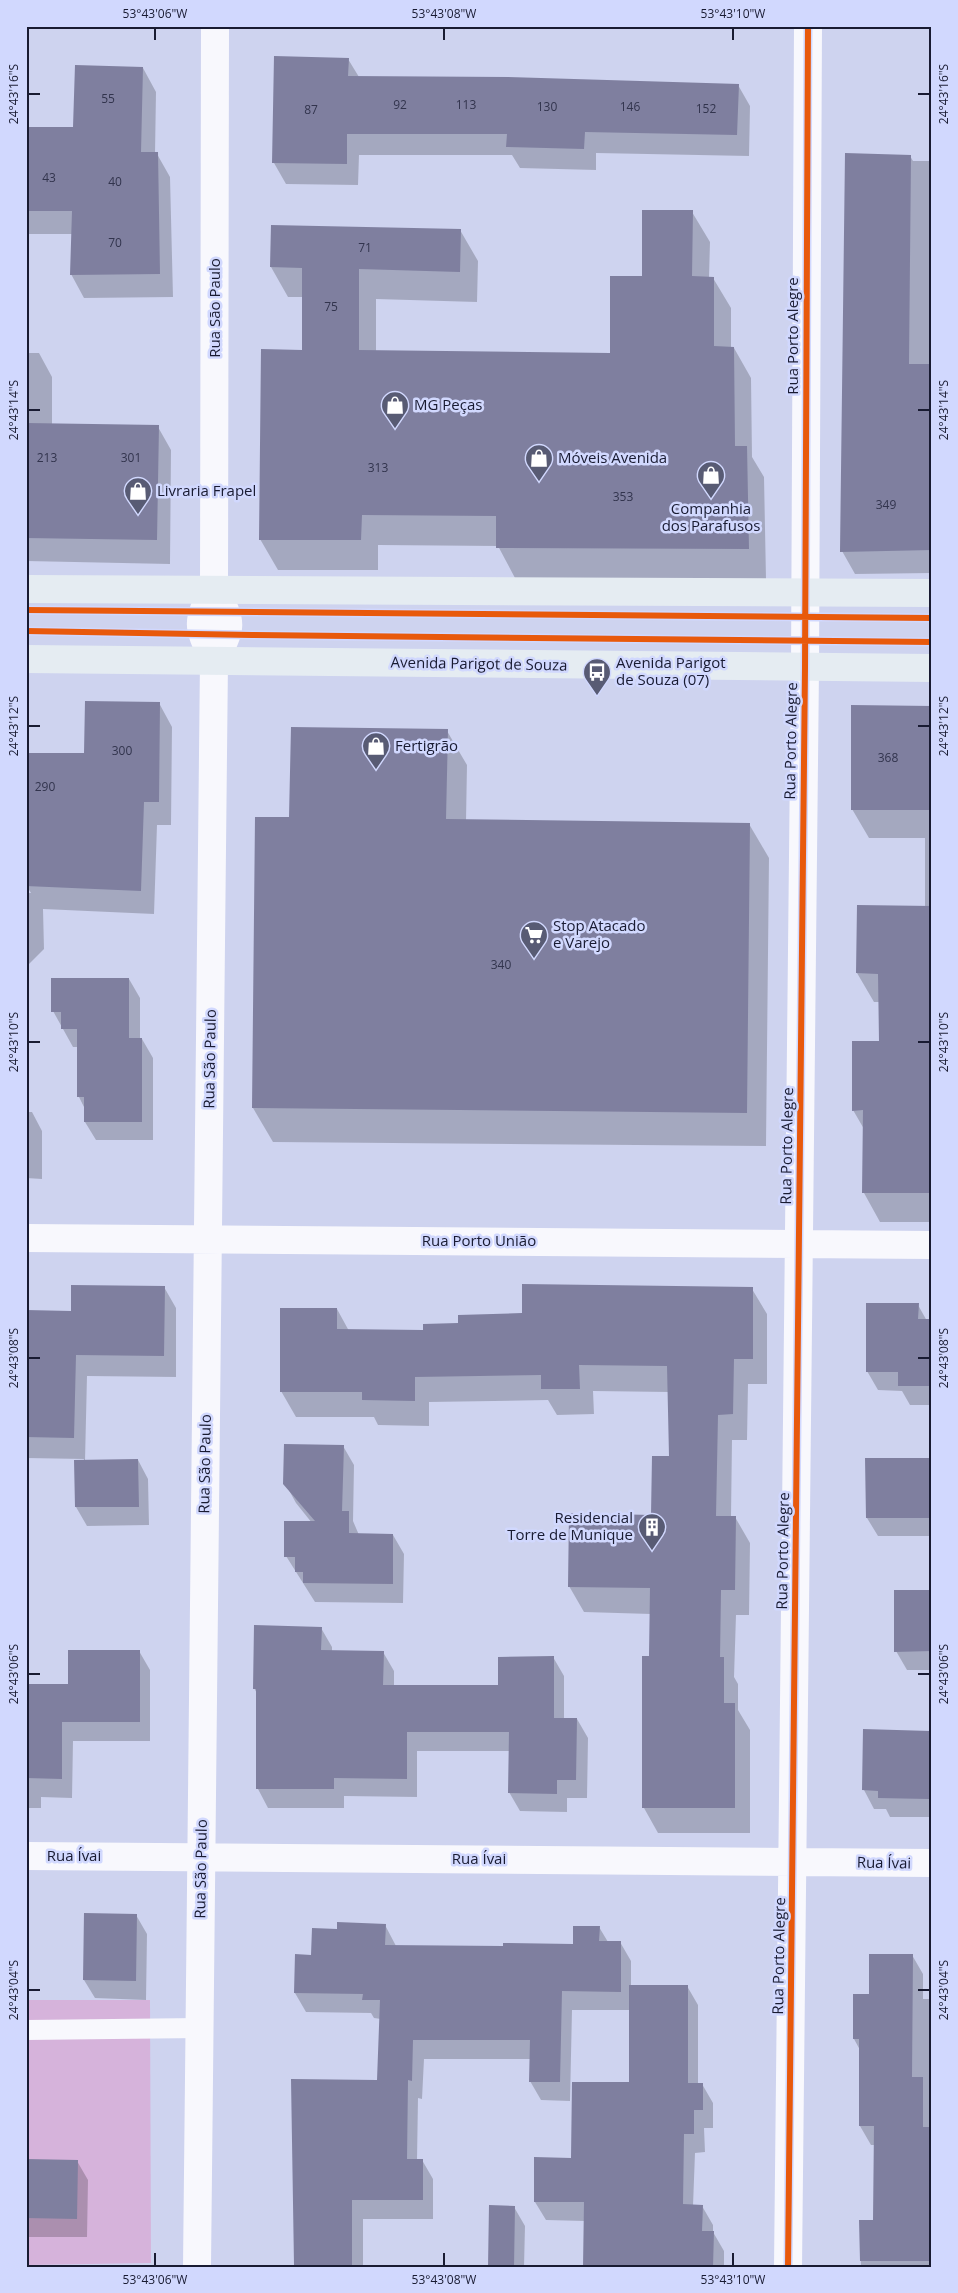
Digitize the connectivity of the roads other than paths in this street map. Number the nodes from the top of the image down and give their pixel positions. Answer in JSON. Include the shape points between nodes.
{"nodes":[{"id":1,"x":215,"y":26,"type":"edge"},
{"id":2,"x":808,"y":26,"type":"edge"},
{"id":3,"x":26,"y":589,"type":"edge"},
{"id":4,"x":214,"y":590,"type":"junction"},
{"id":5,"x":804,"y":592,"type":"junction"},
{"id":6,"x":932,"y":594,"type":"edge"},
{"id":7,"x":26,"y":659,"type":"edge"},
{"id":8,"x":214,"y":660,"type":"junction"},
{"id":9,"x":805,"y":668,"type":"junction"},
{"id":10,"x":932,"y":668,"type":"edge"},
{"id":11,"x":26,"y":1238,"type":"edge"},
{"id":12,"x":208,"y":1239,"type":"junction"},
{"id":13,"x":799,"y":1244,"type":"junction"},
{"id":14,"x":932,"y":1245,"type":"edge"},
{"id":15,"x":26,"y":1856,"type":"edge"},
{"id":16,"x":201,"y":1857,"type":"junction"},
{"id":17,"x":792,"y":1862,"type":"junction"},
{"id":18,"x":932,"y":1863,"type":"edge"},
{"id":19,"x":200,"y":2028,"type":"junction"},
{"id":20,"x":26,"y":2030,"type":"edge"},
{"id":21,"x":197,"y":2267,"type":"edge"},
{"id":22,"x":788,"y":2267,"type":"edge"}],
"edges":[{"from":1,"to":4,"type":"street","name":"Rua São Paulo"},
{"from":2,"to":5,"type":"street","name":"Rua Porto Alegre"},
{"from":3,"to":4,"type":"main road"},
{"from":4,"to":5,"type":"main road"},
{"from":4,"to":8,"type":"street","via":[[228,613],[228,635]]},
{"from":5,"to":6,"type":"main road"},
{"from":5,"to":9,"type":"street","name":"Rua Porto Alegre"},
{"from":7,"to":8,"type":"main road","name":"Avenida Parigot de Souza"},
{"from":8,"to":9,"type":"main road","name":"Avenida Parigot de Souza"},
{"from":8,"to":12,"type":"street","name":"Rua São Paulo"},
{"from":9,"to":10,"type":"main road","name":"Avenida Parigot de Souza"},
{"from":9,"to":13,"type":"street","name":"Rua Porto Alegre"},
{"from":11,"to":12,"type":"street","name":"Rua Porto União"},
{"from":12,"to":13,"type":"street","name":"Rua Porto União"},
{"from":12,"to":16,"type":"street","name":"Rua São Paulo"},
{"from":13,"to":14,"type":"street","name":"Rua Porto União"},
{"from":13,"to":17,"type":"street","name":"Rua Porto Alegre"},
{"from":15,"to":16,"type":"street","name":"Rua Ívai"},
{"from":16,"to":17,"type":"street","name":"Rua Ívai"},
{"from":16,"to":19,"type":"street","name":"Rua São Paulo"},
{"from":17,"to":18,"type":"street","name":"Rua Ívai"},
{"from":17,"to":22,"type":"street","name":"Rua Porto Alegre"},
{"from":19,"to":20,"type":"lane"},
{"from":19,"to":21,"type":"street","name":"Rua São Paulo"}]}
